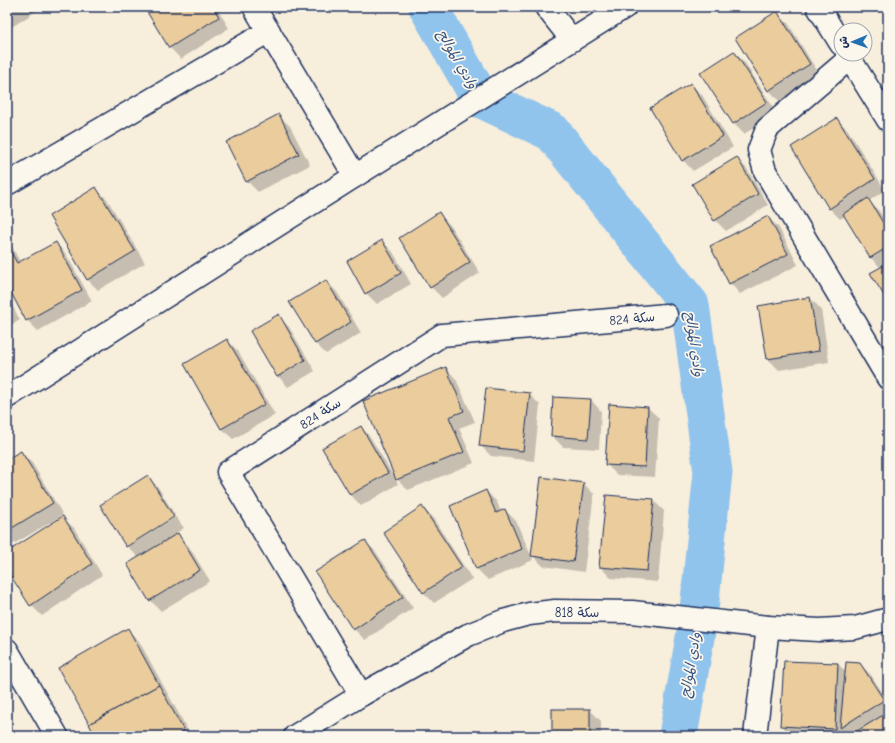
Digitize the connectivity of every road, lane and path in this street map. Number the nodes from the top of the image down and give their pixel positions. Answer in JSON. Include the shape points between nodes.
{"nodes":[{"id":1,"x":254,"y":7,"type":"edge"},
{"id":2,"x":546,"y":7,"type":"edge"},
{"id":3,"x":625,"y":7,"type":"edge"},
{"id":4,"x":818,"y":7,"type":"edge"},
{"id":5,"x":269,"y":31,"type":"junction"},
{"id":6,"x":833,"y":31,"type":"edge"},
{"id":7,"x":572,"y":40,"type":"junction"},
{"id":8,"x":836,"y":62,"type":"edge"},
{"id":9,"x":852,"y":62,"type":"edge"},
{"id":10,"x":888,"y":120,"type":"edge"},
{"id":11,"x":355,"y":176,"type":"junction"},
{"id":12,"x":7,"y":184,"type":"edge"},
{"id":13,"x":666,"y":315,"type":"dead end"},
{"id":14,"x":888,"y":378,"type":"edge"},
{"id":15,"x":7,"y":397,"type":"edge"},
{"id":16,"x":888,"y":619,"type":"edge"},
{"id":17,"x":768,"y":628,"type":"junction"},
{"id":18,"x":7,"y":650,"type":"edge"},
{"id":19,"x":361,"y":695,"type":"junction"},
{"id":20,"x":57,"y":736,"type":"edge"},
{"id":21,"x":295,"y":736,"type":"edge"},
{"id":22,"x":755,"y":736,"type":"edge"}],
"edges":[{"from":1,"to":5,"type":"street"},
{"from":2,"to":7,"type":"street"},
{"from":3,"to":7,"type":"street"},
{"from":4,"to":6,"type":"street"},
{"from":5,"to":11,"type":"street"},
{"from":5,"to":12,"type":"street"},
{"from":7,"to":11,"type":"street"},
{"from":8,"to":14,"type":"street","via":[[767,129],[759,150],[765,171]]},
{"from":9,"to":10,"type":"street"},
{"from":11,"to":15,"type":"street"},
{"from":13,"to":19,"type":"street","name":"سكة 824","via":[[442,335],[228,472]]},
{"from":16,"to":17,"type":"street","name":"سكة 818","via":[[855,628]]},
{"from":17,"to":19,"type":"street","name":"سكة 818","via":[[632,612],[555,611],[529,614],[468,635]]},
{"from":17,"to":22,"type":"street"},
{"from":18,"to":20,"type":"street"},
{"from":19,"to":21,"type":"street","name":"سكة 818"}]}
